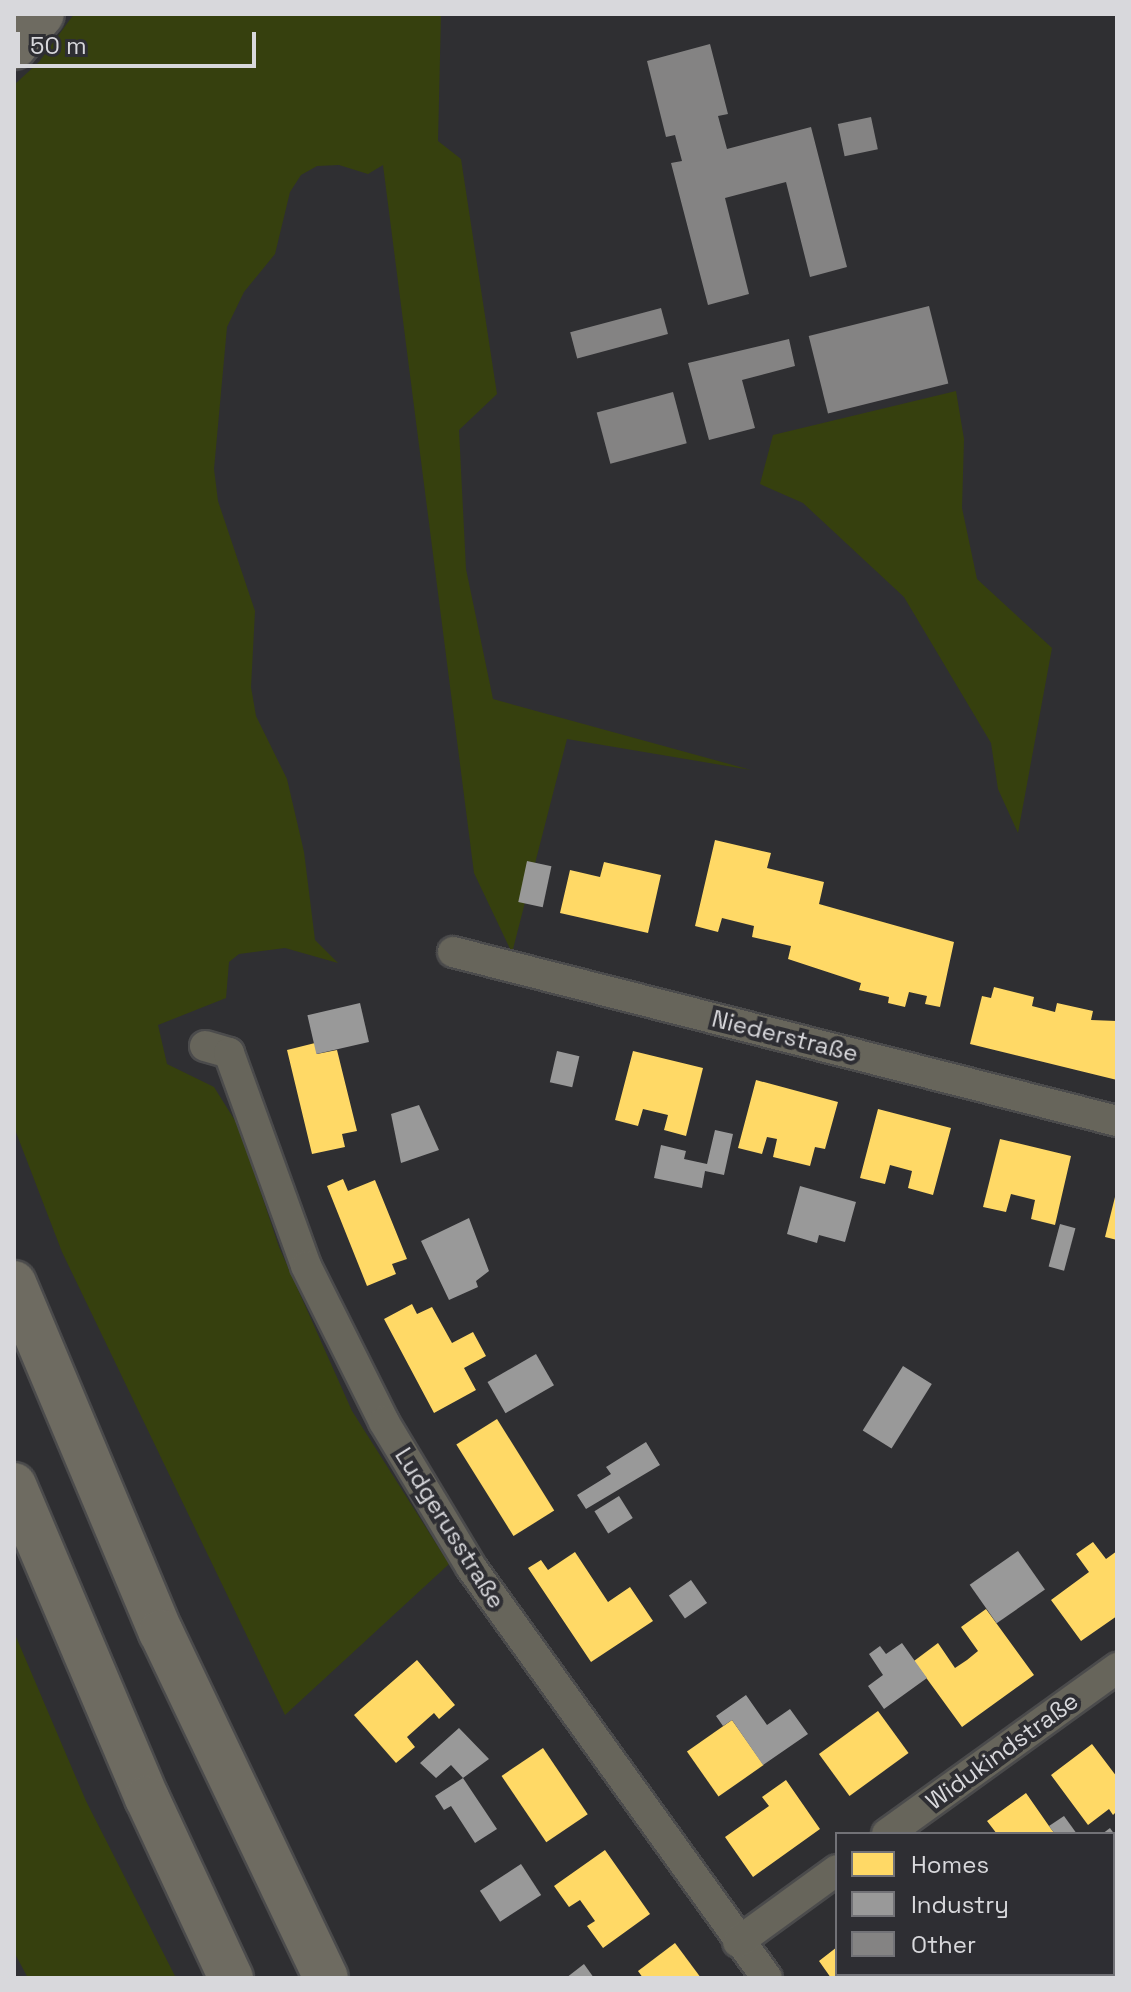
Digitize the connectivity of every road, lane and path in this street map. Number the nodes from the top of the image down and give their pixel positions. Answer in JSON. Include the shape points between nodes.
{"nodes":[{"id":1,"x":42,"y":14,"type":"edge"},
{"id":2,"x":14,"y":47,"type":"edge"},
{"id":3,"x":453,"y":952,"type":"dead end"},
{"id":4,"x":205,"y":1046,"type":"dead end"},
{"id":5,"x":1117,"y":1121,"type":"edge"},
{"id":6,"x":14,"y":1283,"type":"edge"},
{"id":7,"x":14,"y":1485,"type":"edge"},
{"id":8,"x":1117,"y":1668,"type":"edge"},
{"id":9,"x":890,"y":1832,"type":"edge"},
{"id":10,"x":835,"y":1871,"type":"edge"},
{"id":11,"x":738,"y":1942,"type":"junction"},
{"id":12,"x":231,"y":1978,"type":"edge"},
{"id":13,"x":326,"y":1978,"type":"edge"},
{"id":14,"x":767,"y":1978,"type":"edge"}],
"edges":[{"from":1,"to":2,"type":"highway"},
{"from":3,"to":5,"type":"street","name":"Niederstraße"},
{"from":4,"to":11,"type":"street","name":"Ludgerusstraße","via":[[229,1053],[306,1266],[384,1422],[471,1567]]},
{"from":6,"to":13,"type":"highway","via":[[161,1632]]},
{"from":7,"to":12,"type":"highway","via":[[147,1798]]},
{"from":8,"to":9,"type":"street","name":"Widukindstraße"},
{"from":10,"to":11,"type":"street"},
{"from":11,"to":14,"type":"street","name":"Ludgerusstraße"}]}
